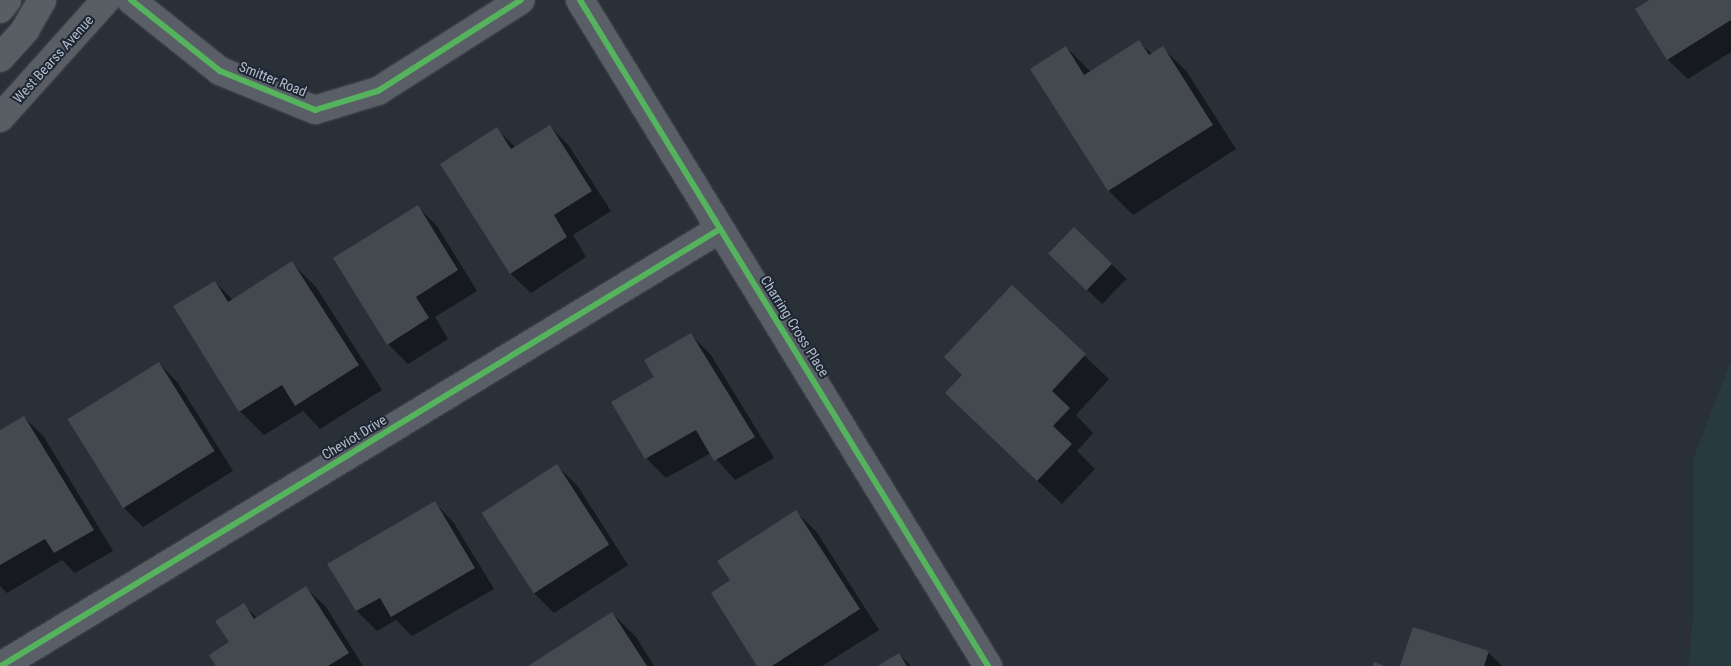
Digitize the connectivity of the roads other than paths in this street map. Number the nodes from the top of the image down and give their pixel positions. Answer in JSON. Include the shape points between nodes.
{"nodes":[{"id":1,"x":6,"y":0,"type":"edge"},
{"id":2,"x":42,"y":0,"type":"edge"},
{"id":3,"x":106,"y":0,"type":"edge"},
{"id":4,"x":131,"y":0,"type":"edge"},
{"id":5,"x":521,"y":0,"type":"edge"},
{"id":6,"x":580,"y":0,"type":"edge"},
{"id":7,"x":0,"y":9,"type":"edge"},
{"id":8,"x":0,"y":58,"type":"edge"},
{"id":9,"x":0,"y":118,"type":"edge"},
{"id":10,"x":720,"y":229,"type":"junction"},
{"id":11,"x":2,"y":666,"type":"edge"},
{"id":12,"x":988,"y":666,"type":"edge"}],
"edges":[{"from":1,"to":7,"type":"main road"},
{"from":2,"to":8,"type":"main road","via":[[25,30]]},
{"from":3,"to":9,"type":"main road","name":"West Bearss Avenue"},
{"from":4,"to":5,"type":"street","name":"Smitter Road","via":[[220,71],[315,110],[378,91]]},
{"from":6,"to":10,"type":"street","name":"Charring Cross Place"},
{"from":10,"to":11,"type":"street","name":"Cheviot Drive"},
{"from":10,"to":12,"type":"street","name":"Charring Cross Place"}]}
